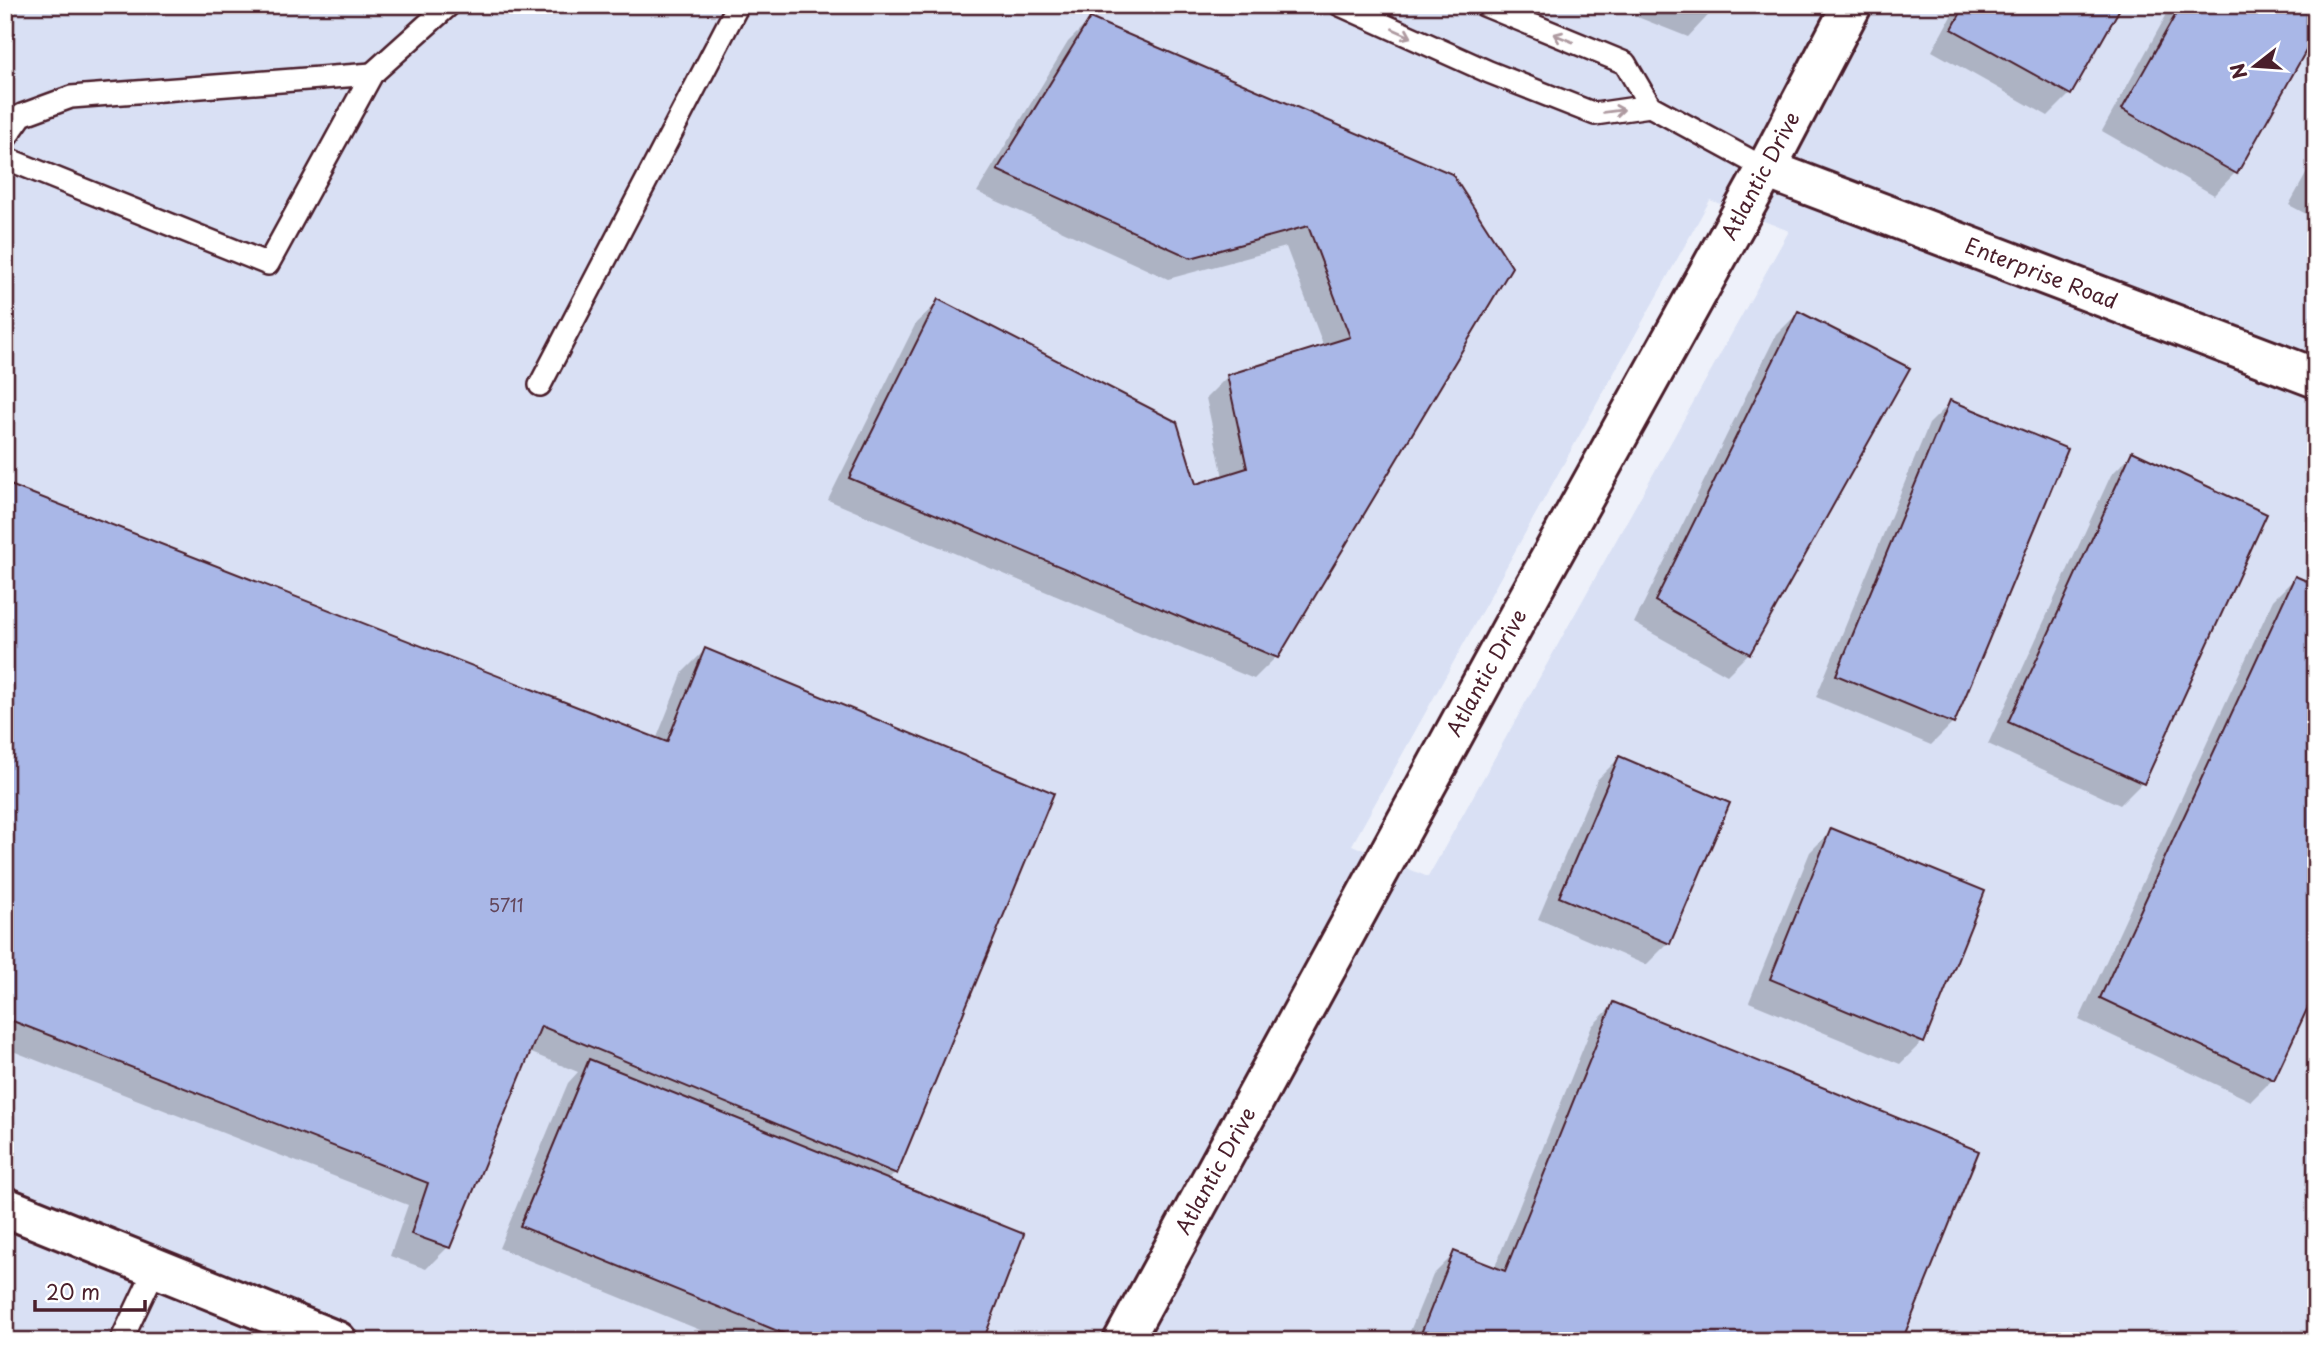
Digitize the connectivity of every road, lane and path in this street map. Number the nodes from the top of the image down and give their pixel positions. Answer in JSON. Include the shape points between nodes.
{"nodes":[{"id":1,"x":449,"y":5,"type":"edge"},
{"id":2,"x":738,"y":5,"type":"edge"},
{"id":3,"x":1340,"y":5,"type":"edge"},
{"id":4,"x":1484,"y":5,"type":"edge"},
{"id":5,"x":1852,"y":5,"type":"edge"},
{"id":6,"x":372,"y":74,"type":"junction"},
{"id":7,"x":1650,"y":106,"type":"junction"},
{"id":8,"x":5,"y":139,"type":"edge"},
{"id":9,"x":5,"y":158,"type":"edge"},
{"id":10,"x":1766,"y":169,"type":"junction"},
{"id":11,"x":2316,"y":378,"type":"edge"},
{"id":12,"x":540,"y":385,"type":"dead end"},
{"id":13,"x":5,"y":1207,"type":"edge"},
{"id":14,"x":156,"y":1267,"type":"junction"},
{"id":15,"x":121,"y":1341,"type":"edge"},
{"id":16,"x":337,"y":1341,"type":"edge"},
{"id":17,"x":1123,"y":1341,"type":"edge"}],
"edges":[{"from":1,"to":6,"type":"lane"},
{"from":2,"to":12,"type":"lane"},
{"from":3,"to":7,"type":"lane","one_way":true,"via":[[1595,114]]},
{"from":7,"to":4,"type":"lane","one_way":true,"via":[[1625,63]]},
{"from":5,"to":10,"type":"street","name":"Atlantic Drive"},
{"from":6,"to":8,"type":"lane","via":[[71,97],[22,115]]},
{"from":6,"to":9,"type":"lane","via":[[268,264]]},
{"from":7,"to":10,"type":"lane"},
{"from":10,"to":11,"type":"street","name":"Enterprise Road"},
{"from":10,"to":17,"type":"street","name":"Atlantic Drive"},
{"from":13,"to":14,"type":"street"},
{"from":14,"to":15,"type":"lane"},
{"from":14,"to":16,"type":"street"}]}
